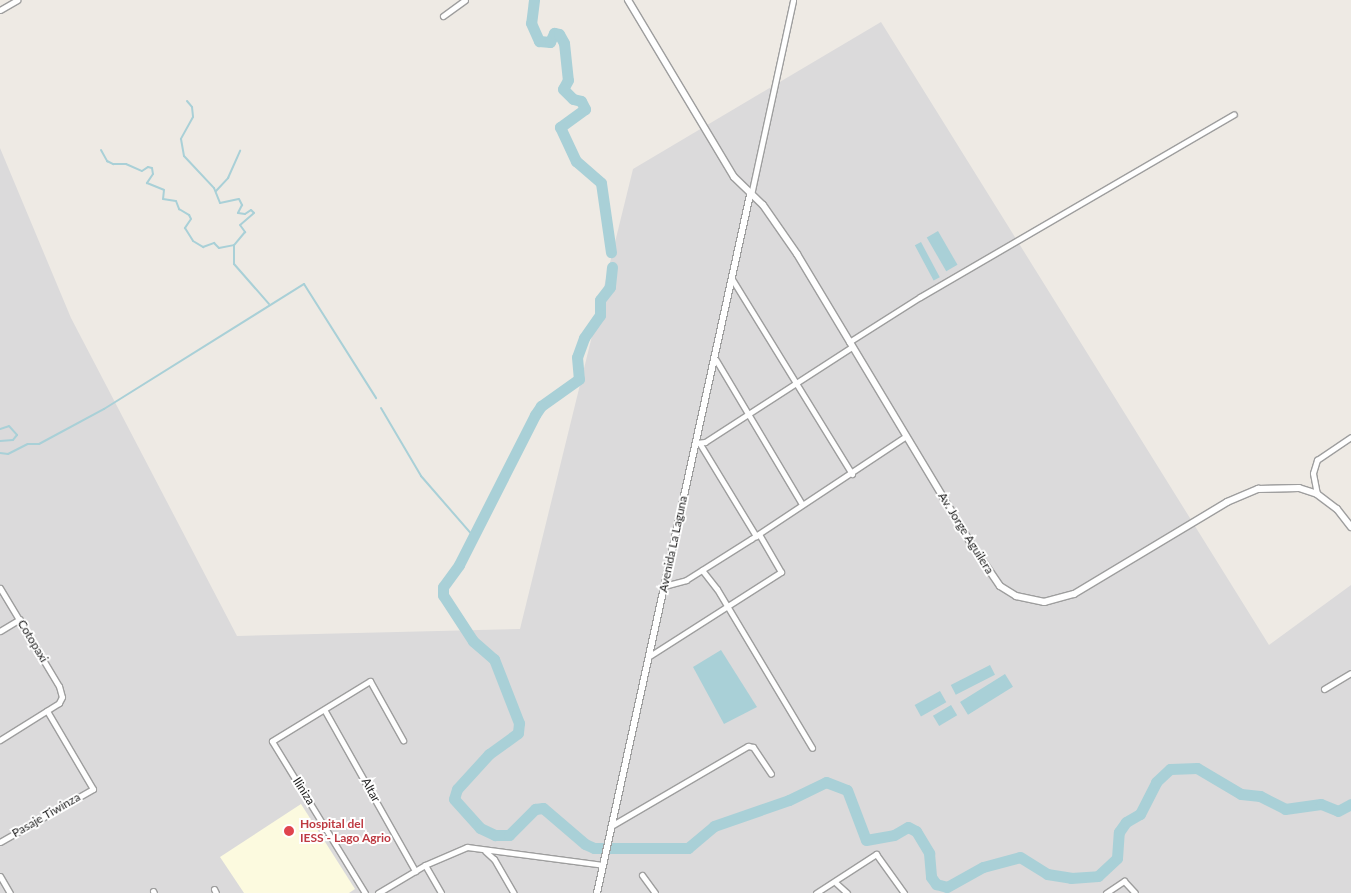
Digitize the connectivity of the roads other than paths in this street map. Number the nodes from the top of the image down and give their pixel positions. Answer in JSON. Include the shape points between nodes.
{"nodes":[{"id":1,"x":16,"y":0,"type":"edge"},
{"id":2,"x":465,"y":0,"type":"edge"},
{"id":3,"x":628,"y":0,"type":"edge"},
{"id":4,"x":793,"y":0,"type":"edge"},
{"id":5,"x":0,"y":10,"type":"edge"},
{"id":6,"x":443,"y":16,"type":"dead end"},
{"id":7,"x":1234,"y":114,"type":"dead end"},
{"id":8,"x":750,"y":195,"type":"junction"},
{"id":9,"x":732,"y":279,"type":"junction"},
{"id":10,"x":851,"y":345,"type":"junction"},
{"id":11,"x":716,"y":360,"type":"junction"},
{"id":12,"x":795,"y":382,"type":"junction"},
{"id":13,"x":747,"y":413,"type":"junction"},
{"id":14,"x":906,"y":436,"type":"junction"},
{"id":15,"x":1351,"y":437,"type":"edge"},
{"id":16,"x":698,"y":444,"type":"junction"},
{"id":17,"x":852,"y":474,"type":"junction"},
{"id":18,"x":1317,"y":494,"type":"junction"},
{"id":19,"x":802,"y":504,"type":"junction"},
{"id":20,"x":1351,"y":527,"type":"edge"},
{"id":21,"x":757,"y":535,"type":"junction"},
{"id":22,"x":702,"y":570,"type":"junction"},
{"id":23,"x":664,"y":586,"type":"junction"},
{"id":24,"x":0,"y":588,"type":"edge"},
{"id":25,"x":727,"y":607,"type":"junction"},
{"id":26,"x":20,"y":619,"type":"junction"},
{"id":27,"x":0,"y":631,"type":"edge"},
{"id":28,"x":648,"y":657,"type":"junction"},
{"id":29,"x":1351,"y":673,"type":"edge"},
{"id":30,"x":1324,"y":689,"type":"dead end"},
{"id":31,"x":47,"y":711,"type":"junction"},
{"id":32,"x":325,"y":711,"type":"junction"},
{"id":33,"x":0,"y":740,"type":"edge"},
{"id":34,"x":403,"y":740,"type":"dead end"},
{"id":35,"x":812,"y":748,"type":"dead end"},
{"id":36,"x":771,"y":774,"type":"dead end"},
{"id":37,"x":611,"y":826,"type":"junction"},
{"id":38,"x":0,"y":842,"type":"edge"},
{"id":39,"x":484,"y":850,"type":"junction"},
{"id":40,"x":425,"y":865,"type":"junction"},
{"id":41,"x":603,"y":866,"type":"junction"},
{"id":42,"x":415,"y":870,"type":"junction"},
{"id":43,"x":642,"y":875,"type":"dead end"},
{"id":44,"x":0,"y":876,"type":"edge"},
{"id":45,"x":836,"y":883,"type":"junction"},
{"id":46,"x":8,"y":891,"type":"edge"},
{"id":47,"x":0,"y":892,"type":"edge"},
{"id":48,"x":365,"y":893,"type":"edge"},
{"id":49,"x":378,"y":893,"type":"edge"},
{"id":50,"x":441,"y":893,"type":"edge"},
{"id":51,"x":514,"y":893,"type":"edge"},
{"id":52,"x":597,"y":893,"type":"edge"},
{"id":53,"x":656,"y":893,"type":"edge"},
{"id":54,"x":816,"y":893,"type":"edge"},
{"id":55,"x":847,"y":893,"type":"edge"},
{"id":56,"x":904,"y":893,"type":"edge"},
{"id":57,"x":1106,"y":893,"type":"edge"},
{"id":58,"x":1135,"y":893,"type":"edge"}],
"edges":[{"from":1,"to":5,"type":"street"},
{"from":2,"to":6,"type":"street"},
{"from":3,"to":8,"type":"street","name":"Av. Jorge Aguilera","via":[[734,177]]},
{"from":4,"to":8,"type":"street"},
{"from":7,"to":10,"type":"street","via":[[920,297]]},
{"from":8,"to":9,"type":"street","name":"Avenida La Laguna"},
{"from":8,"to":10,"type":"street","name":"Av. Jorge Aguilera","via":[[763,205],[797,254]]},
{"from":9,"to":11,"type":"street","name":"Avenida La Laguna"},
{"from":9,"to":12,"type":"street"},
{"from":10,"to":12,"type":"street"},
{"from":10,"to":14,"type":"street","name":"Av. Jorge Aguilera"},
{"from":11,"to":13,"type":"street"},
{"from":11,"to":16,"type":"street","name":"Avenida La Laguna"},
{"from":12,"to":13,"type":"street"},
{"from":12,"to":17,"type":"street"},
{"from":13,"to":16,"type":"street"},
{"from":13,"to":19,"type":"street"},
{"from":14,"to":17,"type":"street"},
{"from":14,"to":18,"type":"street","name":"Av. Jorge Aguilera","via":[[1000,586],[1016,596],[1044,602],[1074,594],[1246,492],[1280,487],[1299,488]]},
{"from":15,"to":18,"type":"street","via":[[1317,460],[1312,472]]},
{"from":16,"to":21,"type":"street"},
{"from":16,"to":23,"type":"street","name":"Avenida La Laguna"},
{"from":17,"to":19,"type":"street"},
{"from":18,"to":20,"type":"street","name":"Av. Jorge Aguilera"},
{"from":19,"to":21,"type":"street"},
{"from":21,"to":22,"type":"street"},
{"from":21,"to":25,"type":"street","via":[[781,572]]},
{"from":22,"to":23,"type":"street","via":[[686,580]]},
{"from":22,"to":25,"type":"street"},
{"from":23,"to":28,"type":"street","name":"Avenida La Laguna"},
{"from":24,"to":26,"type":"street","name":"Cotopaxi"},
{"from":25,"to":28,"type":"street"},
{"from":25,"to":35,"type":"street"},
{"from":26,"to":27,"type":"street"},
{"from":26,"to":31,"type":"street","name":"Cotopaxi","via":[[60,686],[62,697]]},
{"from":28,"to":37,"type":"street","name":"Avenida La Laguna"},
{"from":29,"to":30,"type":"street"},
{"from":31,"to":33,"type":"street"},
{"from":31,"to":38,"type":"street","name":"Pasaje Tiwinza","via":[[93,789]]},
{"from":32,"to":34,"type":"street","via":[[370,681]]},
{"from":32,"to":42,"type":"street","name":"Altar"},
{"from":32,"to":48,"type":"street","name":"Iliniza","via":[[272,741]]},
{"from":36,"to":37,"type":"street","via":[[753,746],[748,746]]},
{"from":37,"to":41,"type":"street","name":"Avenida La Laguna"},
{"from":39,"to":40,"type":"street","via":[[472,848],[451,852]]},
{"from":39,"to":41,"type":"street"},
{"from":39,"to":51,"type":"street","via":[[494,859]]},
{"from":40,"to":42,"type":"street"},
{"from":40,"to":50,"type":"street"},
{"from":41,"to":52,"type":"street","name":"Avenida La Laguna"},
{"from":42,"to":49,"type":"street"},
{"from":43,"to":53,"type":"street"},
{"from":44,"to":46,"type":"street"},
{"from":45,"to":54,"type":"street"},
{"from":45,"to":55,"type":"street"},
{"from":45,"to":56,"type":"street","via":[[876,854]]},
{"from":46,"to":47,"type":"street"},
{"from":57,"to":58,"type":"street","via":[[1124,881]]}]}
